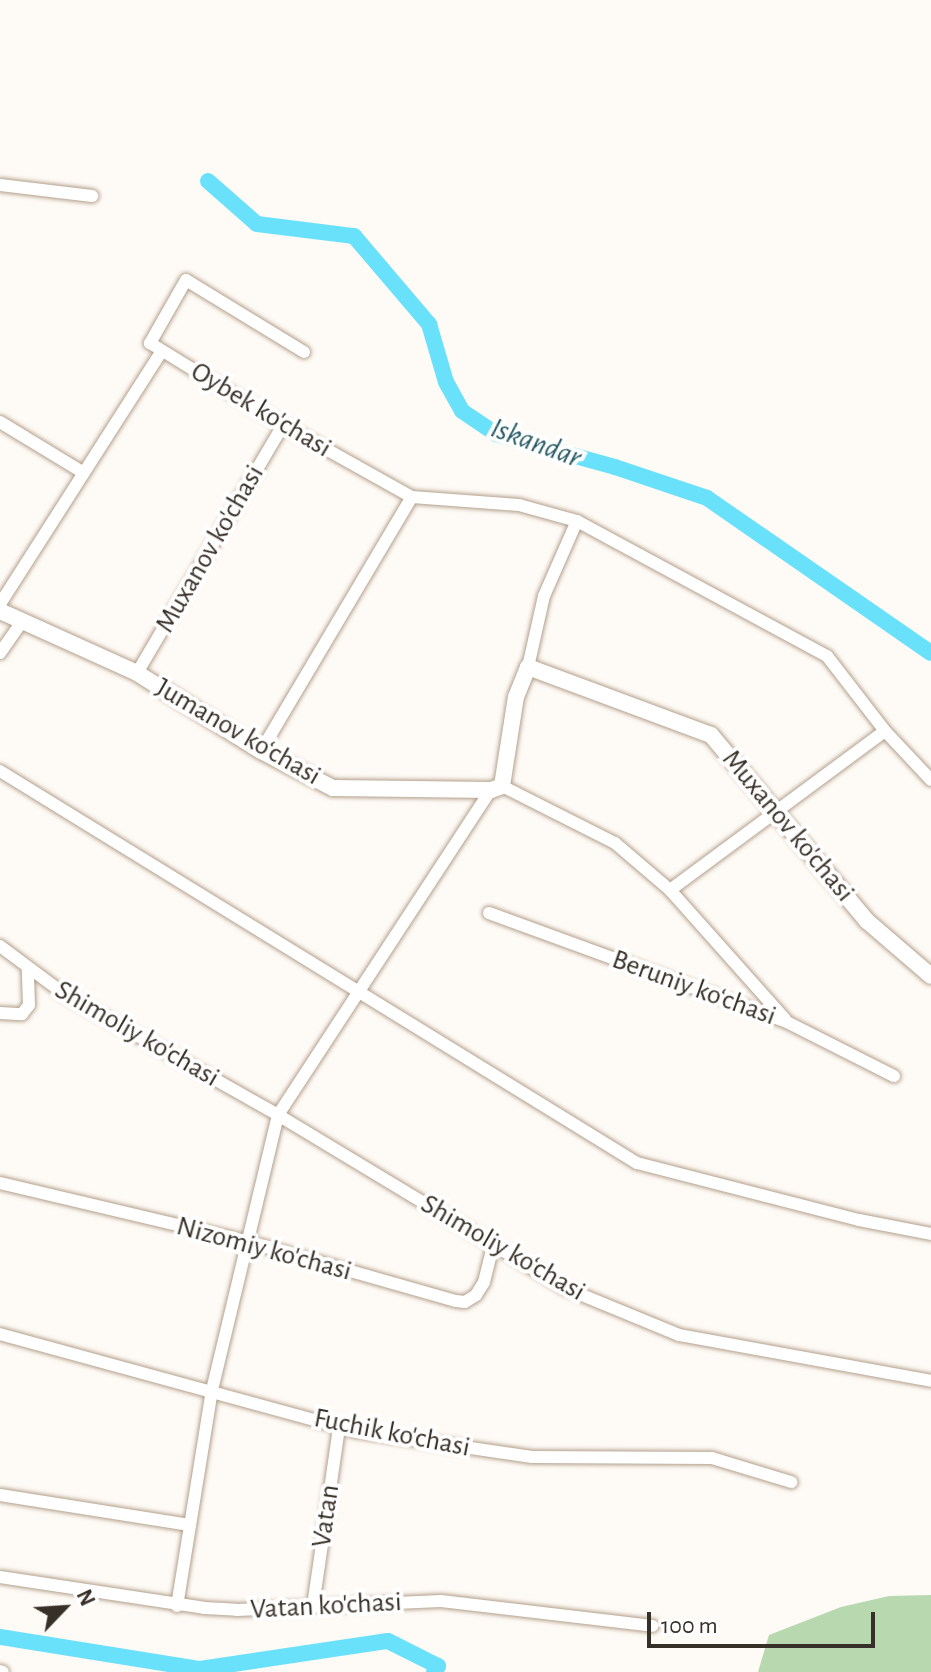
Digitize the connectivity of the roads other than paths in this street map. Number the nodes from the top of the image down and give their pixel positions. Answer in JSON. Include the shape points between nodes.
{"nodes":[{"id":1,"x":0,"y":185,"type":"edge"},
{"id":2,"x":92,"y":196,"type":"dead end"},
{"id":3,"x":162,"y":351,"type":"junction"},
{"id":4,"x":304,"y":352,"type":"dead end"},
{"id":5,"x":0,"y":422,"type":"edge"},
{"id":6,"x":283,"y":425,"type":"junction"},
{"id":7,"x":84,"y":473,"type":"junction"},
{"id":8,"x":412,"y":497,"type":"junction"},
{"id":9,"x":577,"y":521,"type":"junction"},
{"id":10,"x":0,"y":604,"type":"edge"},
{"id":11,"x":0,"y":611,"type":"edge"},
{"id":12,"x":22,"y":622,"type":"junction"},
{"id":13,"x":0,"y":653,"type":"edge"},
{"id":14,"x":528,"y":667,"type":"junction"},
{"id":15,"x":137,"y":673,"type":"junction"},
{"id":16,"x":885,"y":731,"type":"junction"},
{"id":17,"x":261,"y":751,"type":"junction"},
{"id":18,"x":0,"y":771,"type":"edge"},
{"id":19,"x":931,"y":780,"type":"edge"},
{"id":20,"x":496,"y":788,"type":"junction"},
{"id":21,"x":776,"y":813,"type":"junction"},
{"id":22,"x":670,"y":890,"type":"junction"},
{"id":23,"x":489,"y":913,"type":"dead end"},
{"id":24,"x":0,"y":946,"type":"edge"},
{"id":25,"x":28,"y":969,"type":"junction"},
{"id":26,"x":931,"y":976,"type":"edge"},
{"id":27,"x":359,"y":990,"type":"junction"},
{"id":28,"x":0,"y":1013,"type":"edge"},
{"id":29,"x":787,"y":1022,"type":"junction"},
{"id":30,"x":894,"y":1076,"type":"dead end"},
{"id":31,"x":278,"y":1115,"type":"junction"},
{"id":32,"x":0,"y":1183,"type":"edge"},
{"id":33,"x":931,"y":1234,"type":"edge"},
{"id":34,"x":245,"y":1241,"type":"junction"},
{"id":35,"x":493,"y":1246,"type":"junction"},
{"id":36,"x":0,"y":1334,"type":"edge"},
{"id":37,"x":931,"y":1381,"type":"edge"},
{"id":38,"x":212,"y":1390,"type":"junction"},
{"id":39,"x":339,"y":1427,"type":"junction"},
{"id":40,"x":791,"y":1482,"type":"dead end"},
{"id":41,"x":0,"y":1495,"type":"edge"},
{"id":42,"x":190,"y":1525,"type":"junction"},
{"id":43,"x":0,"y":1577,"type":"edge"},
{"id":44,"x":177,"y":1606,"type":"junction"},
{"id":45,"x":313,"y":1606,"type":"junction"},
{"id":46,"x":653,"y":1626,"type":"dead end"}],
"edges":[{"from":1,"to":2,"type":"street"},
{"from":3,"to":4,"type":"street","name":"Oybek ko'chasi","via":[[150,343],[186,280]]},
{"from":3,"to":6,"type":"street","name":"Oybek ko'chasi"},
{"from":3,"to":7,"type":"street"},
{"from":5,"to":7,"type":"street"},
{"from":6,"to":8,"type":"street","name":"Oybek ko'chasi"},
{"from":6,"to":15,"type":"street","name":"Muxanov ko'chasi"},
{"from":7,"to":10,"type":"street"},
{"from":8,"to":9,"type":"street","name":"Oybek ko'chasi","via":[[519,505]]},
{"from":8,"to":17,"type":"street"},
{"from":9,"to":14,"type":"street","via":[[544,596]]},
{"from":9,"to":16,"type":"street","name":"Oybek ko'chasi","via":[[827,656]]},
{"from":11,"to":12,"type":"street","name":"Jumanov ko‘chasi"},
{"from":12,"to":13,"type":"street"},
{"from":12,"to":15,"type":"street","name":"Jumanov ko‘chasi"},
{"from":14,"to":20,"type":"street"},
{"from":14,"to":21,"type":"street","name":"Muxanov ko'chasi","via":[[711,735]]},
{"from":15,"to":17,"type":"street","name":"Jumanov ko‘chasi"},
{"from":16,"to":19,"type":"street","name":"Oybek ko'chasi"},
{"from":16,"to":21,"type":"street"},
{"from":17,"to":20,"type":"street","name":"Jumanov ko‘chasi","via":[[333,788]]},
{"from":18,"to":27,"type":"street"},
{"from":20,"to":22,"type":"street","name":"Jumanov ko‘chasi","via":[[615,843]]},
{"from":20,"to":27,"type":"street"},
{"from":21,"to":22,"type":"street"},
{"from":21,"to":26,"type":"street","name":"Muxanov ko'chasi","via":[[867,921]]},
{"from":22,"to":29,"type":"street","name":"Jumanov ko‘chasi"},
{"from":23,"to":29,"type":"street","name":"Beruniy ko‘chasi"},
{"from":24,"to":25,"type":"street","name":"Shimoliy ko'chasi"},
{"from":25,"to":28,"type":"street","via":[[29,1005],[22,1014]]},
{"from":25,"to":31,"type":"street","name":"Shimoliy ko'chasi"},
{"from":27,"to":31,"type":"street"},
{"from":27,"to":33,"type":"street","via":[[637,1163]]},
{"from":29,"to":30,"type":"street","name":"Beruniy ko‘chasi"},
{"from":31,"to":34,"type":"street"},
{"from":31,"to":35,"type":"street","name":"Shimoliy ko‘chasi"},
{"from":32,"to":34,"type":"street","name":"Nizomiy ko'chasi"},
{"from":34,"to":35,"type":"street","name":"Nizomiy ko'chasi","via":[[465,1302],[484,1282]]},
{"from":34,"to":38,"type":"street"},
{"from":35,"to":37,"type":"street","name":"Shimoliy ko‘chasi","via":[[565,1288],[679,1335]]},
{"from":36,"to":38,"type":"street","name":"Fuchik ko'chasi"},
{"from":38,"to":39,"type":"street","name":"Fuchik ko'chasi"},
{"from":38,"to":42,"type":"street"},
{"from":39,"to":40,"type":"street","name":"Fuchik ko'chasi","via":[[532,1457],[712,1458]]},
{"from":39,"to":45,"type":"street","name":"Vatan"},
{"from":41,"to":42,"type":"street"},
{"from":42,"to":44,"type":"street"},
{"from":43,"to":44,"type":"street","name":"Vatan ko'chasi"},
{"from":44,"to":45,"type":"street","name":"Vatan ko'chasi"},
{"from":45,"to":46,"type":"street","name":"Vatan ko'chasi","via":[[441,1601]]}]}
